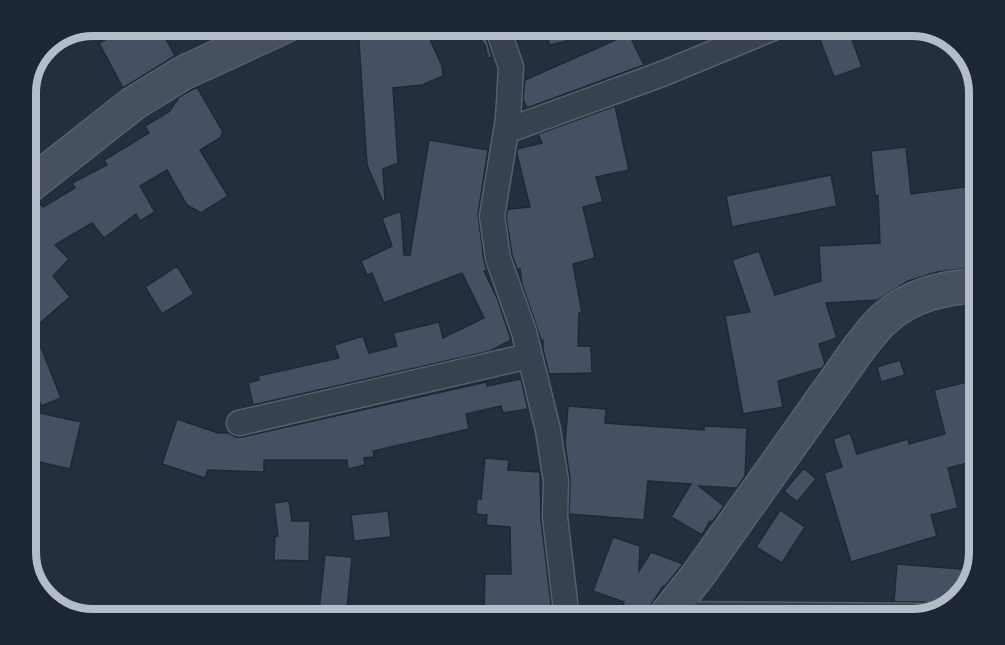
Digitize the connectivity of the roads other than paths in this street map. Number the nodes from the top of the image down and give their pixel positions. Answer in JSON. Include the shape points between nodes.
{"nodes":[{"id":1,"x":263,"y":36,"type":"edge"},
{"id":2,"x":500,"y":36,"type":"edge"},
{"id":3,"x":754,"y":36,"type":"edge"},
{"id":4,"x":506,"y":131,"type":"junction"},
{"id":5,"x":36,"y":180,"type":"edge"},
{"id":6,"x":969,"y":286,"type":"edge"},
{"id":7,"x":530,"y":356,"type":"junction"},
{"id":8,"x":239,"y":423,"type":"dead end"},
{"id":9,"x":566,"y":609,"type":"edge"},
{"id":10,"x":671,"y":609,"type":"edge"}],
"edges":[{"from":1,"to":5,"type":"main road","via":[[183,73],[134,103]]},
{"from":2,"to":4,"type":"street","via":[[511,67]]},
{"from":3,"to":4,"type":"street"},
{"from":4,"to":7,"type":"street","via":[[492,216],[498,258]]},
{"from":6,"to":10,"type":"main road","via":[[946,288],[916,298],[884,319]]},
{"from":7,"to":8,"type":"street"},
{"from":7,"to":9,"type":"street","via":[[556,481],[555,517]]}]}
